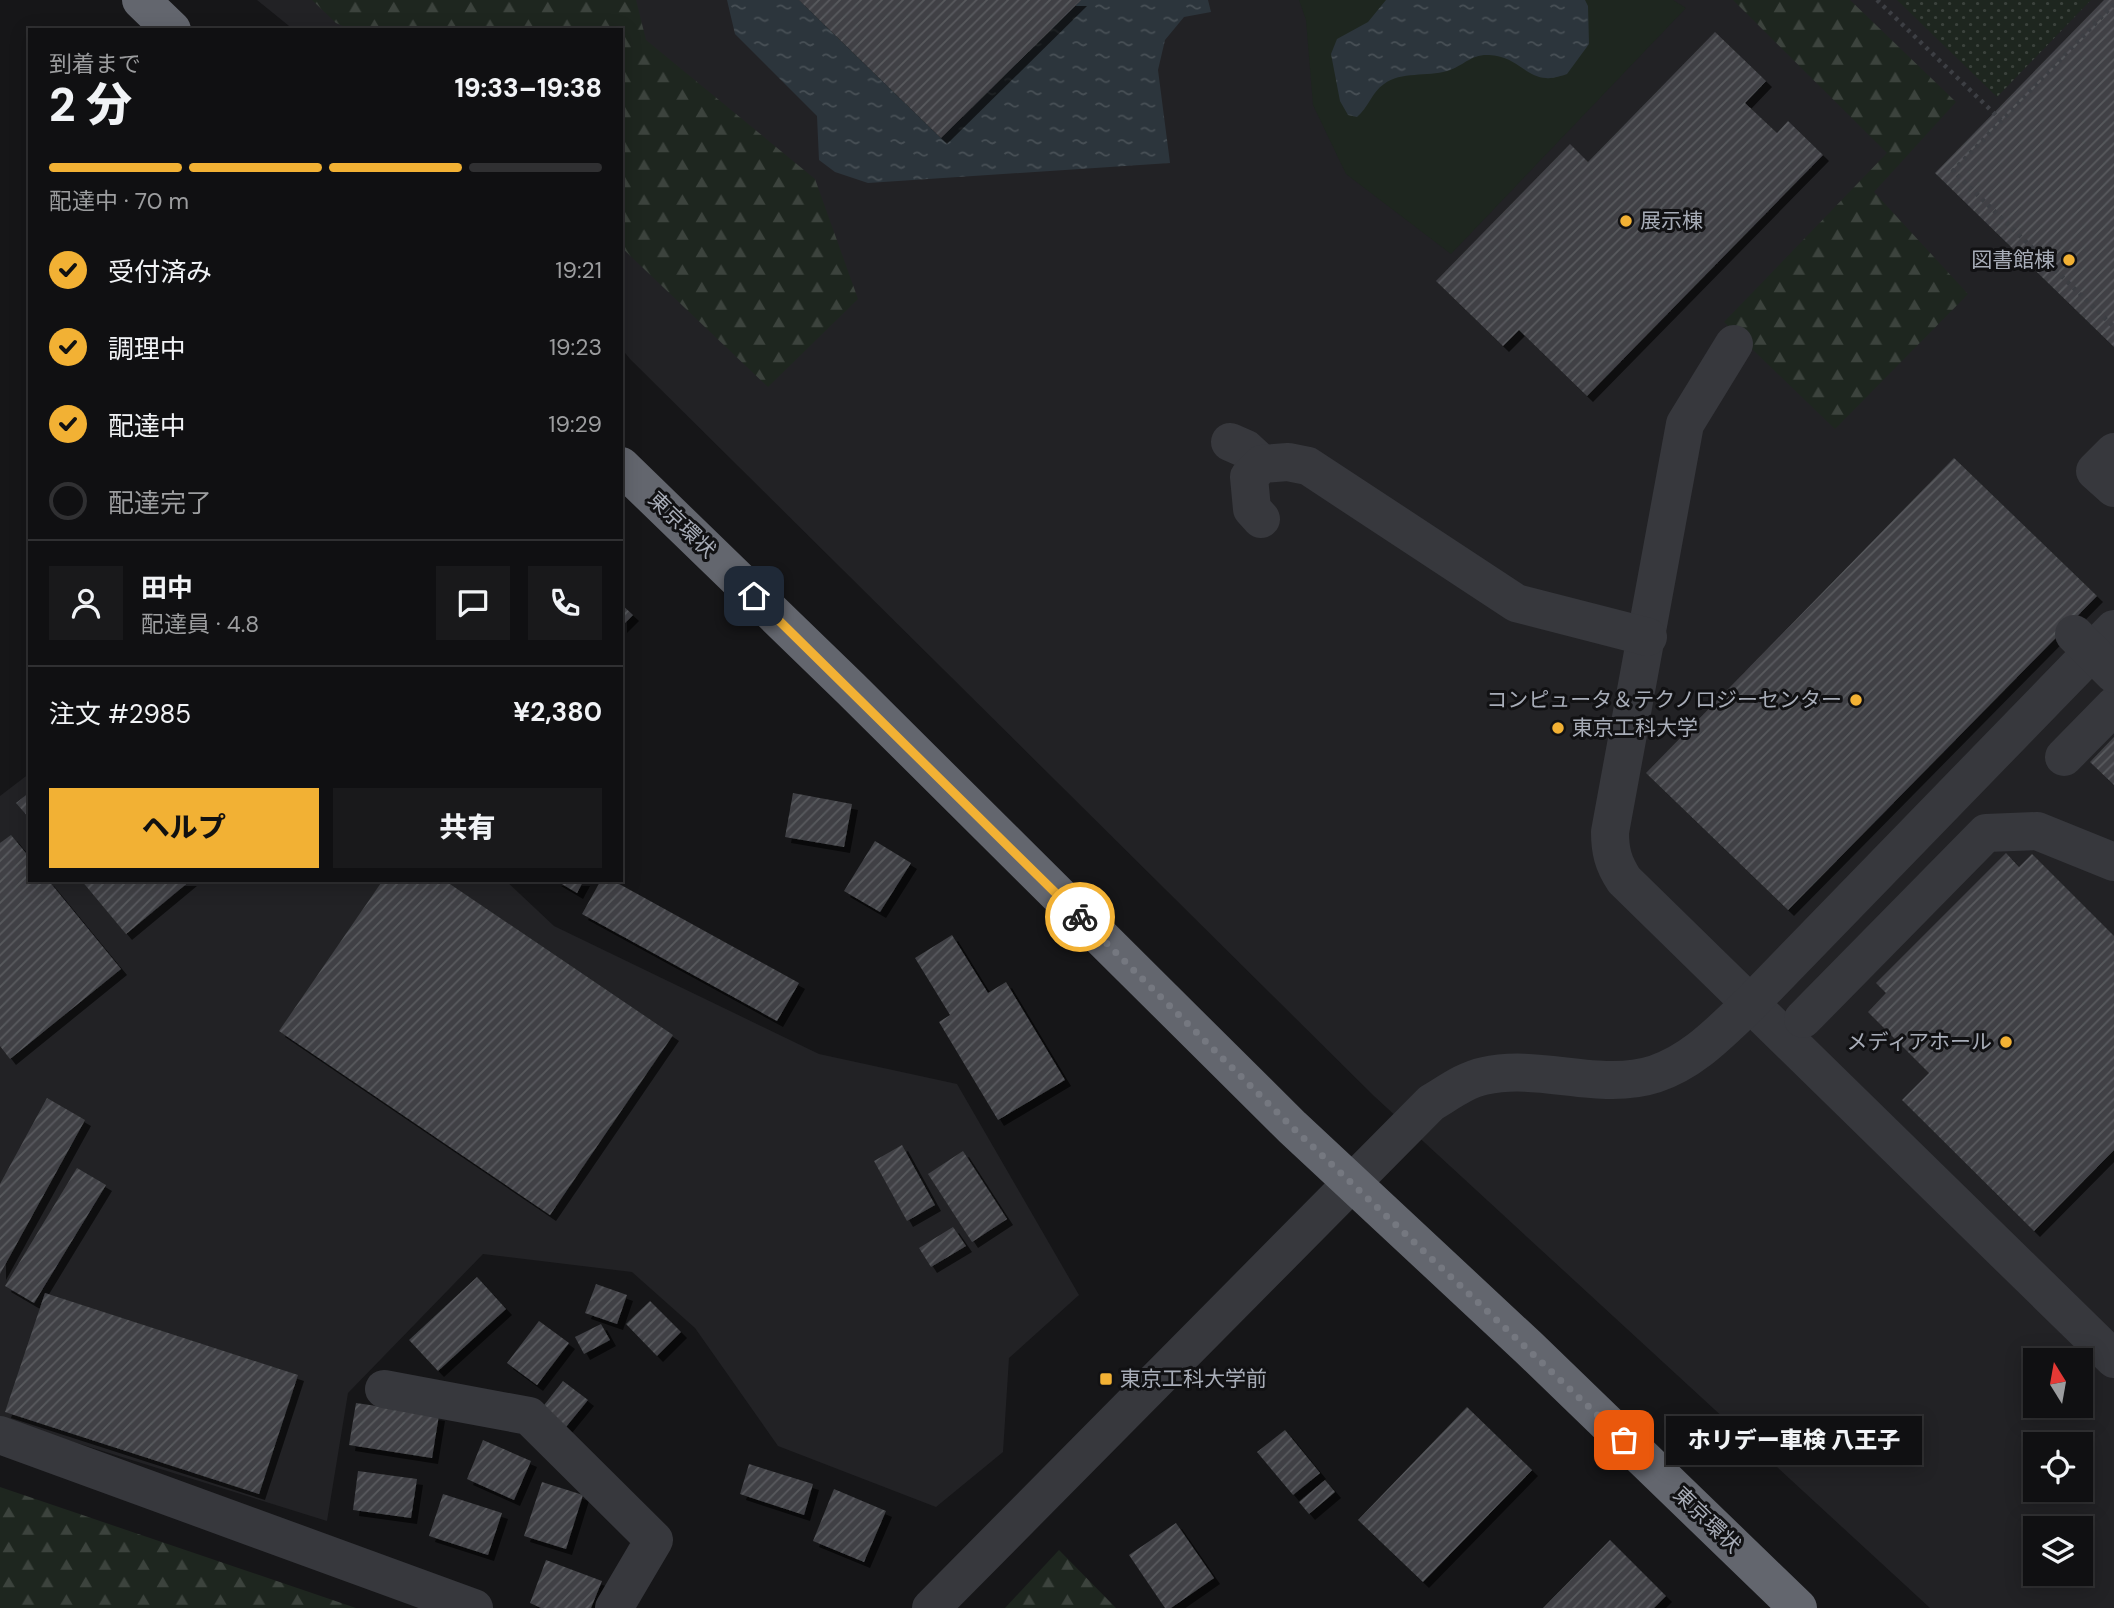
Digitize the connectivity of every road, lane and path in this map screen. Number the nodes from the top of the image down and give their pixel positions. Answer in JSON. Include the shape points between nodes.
{"nodes":[{"id":1,"x":141,"y":0,"type":"edge"},
{"id":2,"x":1877,"y":0,"type":"edge"},
{"id":3,"x":2114,"y":4,"type":"edge"},
{"id":4,"x":170,"y":28,"type":"edge"},
{"id":5,"x":2001,"y":120,"type":"junction"},
{"id":6,"x":2114,"y":327,"type":"edge"},
{"id":7,"x":1734,"y":344,"type":"dead end"},
{"id":8,"x":1230,"y":442,"type":"dead end"},
{"id":9,"x":2114,"y":452,"type":"edge"},
{"id":10,"x":1262,"y":464,"type":"junction"},
{"id":11,"x":623,"y":468,"type":"edge"},
{"id":12,"x":2114,"y":488,"type":"edge"},
{"id":13,"x":1261,"y":519,"type":"dead end"},
{"id":14,"x":2114,"y":629,"type":"edge"},
{"id":15,"x":2070,"y":630,"type":"dead end"},
{"id":16,"x":1648,"y":637,"type":"junction"},
{"id":17,"x":2114,"y":674,"type":"edge"},
{"id":18,"x":2114,"y":706,"type":"edge"},
{"id":19,"x":2064,"y":757,"type":"dead end"},
{"id":20,"x":2114,"y":862,"type":"edge"},
{"id":21,"x":1750,"y":1004,"type":"junction"},
{"id":22,"x":1803,"y":1019,"type":"dead end"},
{"id":23,"x":1352,"y":1184,"type":"junction"},
{"id":24,"x":2114,"y":1359,"type":"edge"},
{"id":25,"x":384,"y":1389,"type":"dead end"},
{"id":26,"x":0,"y":1435,"type":"edge"},
{"id":27,"x":474,"y":1608,"type":"edge"},
{"id":28,"x":614,"y":1608,"type":"edge"},
{"id":29,"x":931,"y":1608,"type":"edge"},
{"id":30,"x":1798,"y":1608,"type":"edge"}],
"edges":[{"from":1,"to":4,"type":"highway"},
{"from":2,"to":5,"type":"path"},
{"from":3,"to":5,"type":"path"},
{"from":5,"to":6,"type":"path","via":[[1953,170]]},
{"from":7,"to":16,"type":"street","via":[[1685,424]]},
{"from":8,"to":10,"type":"street"},
{"from":9,"to":12,"type":"street","via":[[2095,471]]},
{"from":10,"to":13,"type":"street","via":[[1249,477],[1252,509]]},
{"from":10,"to":16,"type":"street","via":[[1308,466],[1516,603]]},
{"from":11,"to":23,"type":"highway","name":"東京環状"},
{"from":14,"to":21,"type":"street"},
{"from":15,"to":17,"type":"street","bridge":true},
{"from":16,"to":21,"type":"street","via":[[1610,852],[1624,880]]},
{"from":18,"to":19,"type":"street"},
{"from":20,"to":22,"type":"street","via":[[2037,831],[1986,834]]},
{"from":21,"to":23,"type":"street","via":[[1703,1048],[1654,1074],[1622,1080],[1505,1072],[1457,1087],[1432,1103]]},
{"from":21,"to":24,"type":"street"},
{"from":23,"to":29,"type":"street"},
{"from":23,"to":30,"type":"highway","name":"東京環状"},
{"from":25,"to":28,"type":"street","via":[[529,1416],[654,1540]]},
{"from":26,"to":27,"type":"street"}]}
